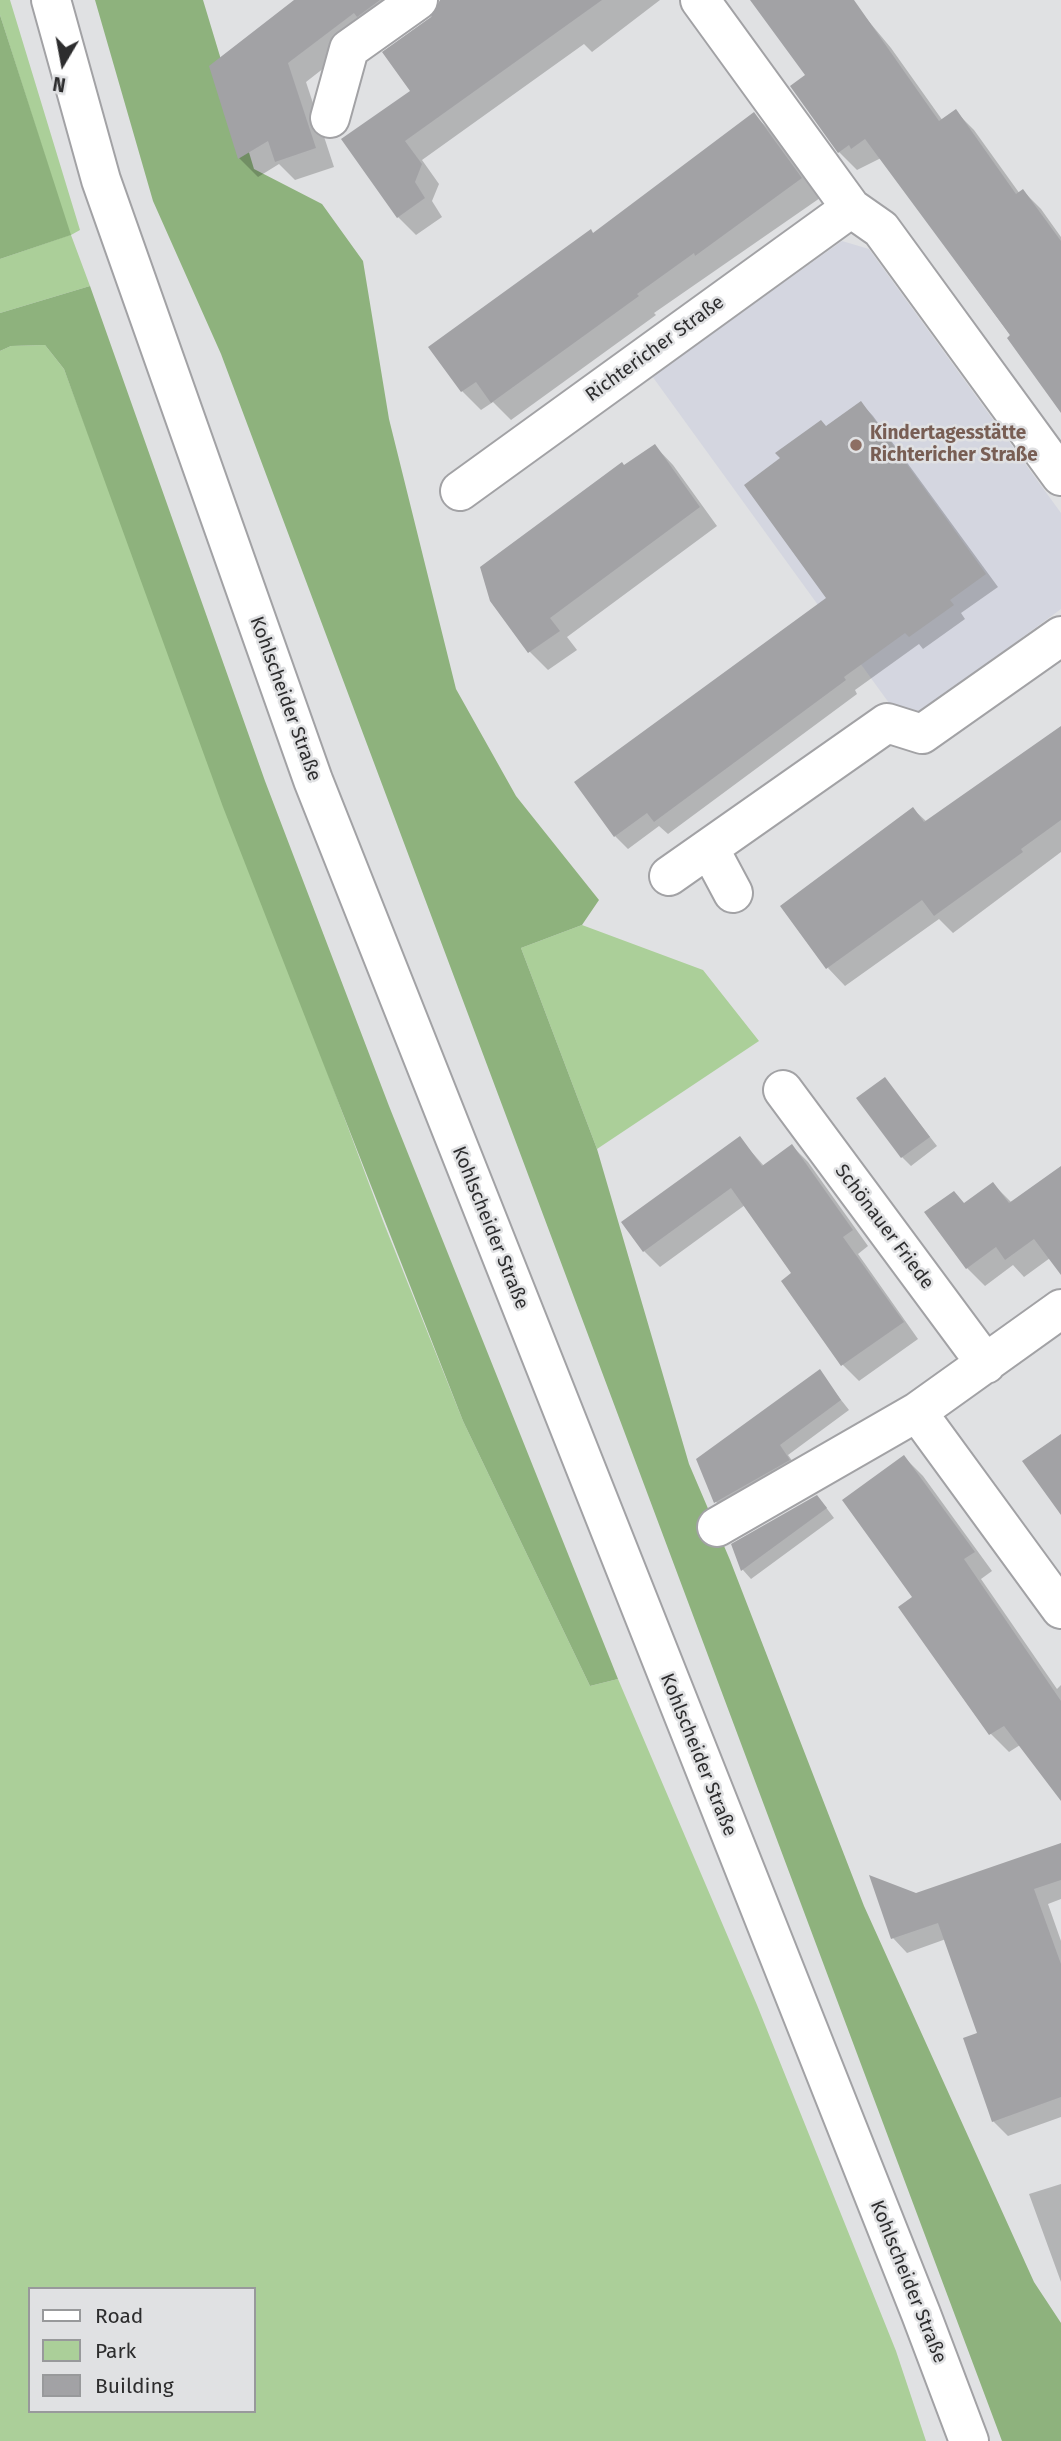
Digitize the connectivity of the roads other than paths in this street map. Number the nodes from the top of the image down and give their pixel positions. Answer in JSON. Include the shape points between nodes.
{"nodes":[{"id":1,"x":51,"y":0,"type":"edge"},
{"id":2,"x":418,"y":0,"type":"edge"},
{"id":3,"x":699,"y":0,"type":"edge"},
{"id":4,"x":330,"y":118,"type":"dead end"},
{"id":5,"x":851,"y":208,"type":"junction"},
{"id":6,"x":1061,"y":476,"type":"edge"},
{"id":7,"x":460,"y":491,"type":"dead end"},
{"id":8,"x":1061,"y":636,"type":"edge"},
{"id":9,"x":709,"y":848,"type":"junction"},
{"id":10,"x":669,"y":876,"type":"dead end"},
{"id":11,"x":733,"y":892,"type":"dead end"},
{"id":12,"x":783,"y":1090,"type":"dead end"},
{"id":13,"x":1061,"y":1309,"type":"edge"},
{"id":14,"x":986,"y":1363,"type":"junction"},
{"id":15,"x":918,"y":1412,"type":"junction"},
{"id":16,"x":717,"y":1527,"type":"dead end"},
{"id":17,"x":1061,"y":1609,"type":"edge"},
{"id":18,"x":969,"y":2441,"type":"edge"}],
"edges":[{"from":1,"to":18,"type":"street","name":"Kohlscheider Straße","via":[[101,180],[313,780]]},
{"from":2,"to":4,"type":"street","via":[[349,49]]},
{"from":3,"to":5,"type":"street"},
{"from":5,"to":6,"type":"street","via":[[881,229]]},
{"from":5,"to":7,"type":"street","name":"Richtericher Straße"},
{"from":8,"to":9,"type":"street","via":[[922,734],[887,723]]},
{"from":9,"to":10,"type":"street"},
{"from":9,"to":11,"type":"street"},
{"from":12,"to":14,"type":"street","name":"Schönauer Friede"},
{"from":13,"to":14,"type":"street"},
{"from":14,"to":15,"type":"street"},
{"from":15,"to":16,"type":"street"},
{"from":15,"to":17,"type":"street"}]}
